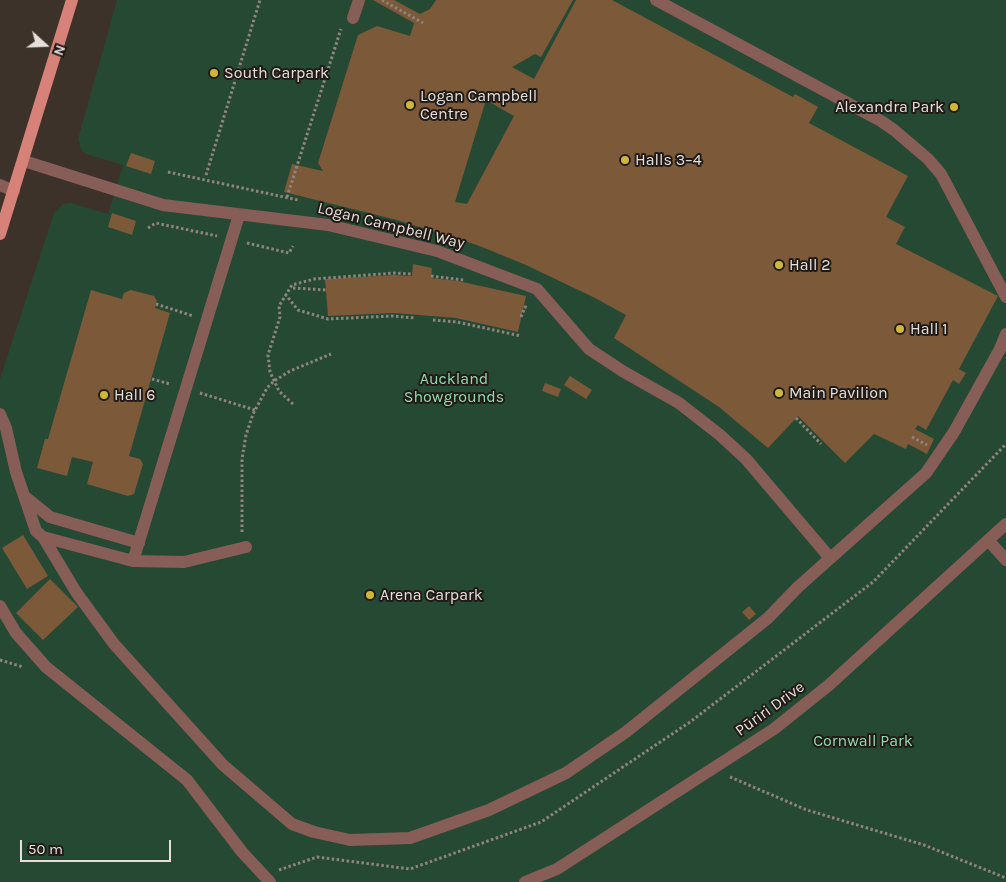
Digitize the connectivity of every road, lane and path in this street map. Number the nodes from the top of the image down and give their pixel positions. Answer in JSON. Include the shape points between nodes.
{"nodes":[{"id":1,"x":72,"y":0,"type":"edge"},
{"id":2,"x":260,"y":0,"type":"edge"},
{"id":3,"x":359,"y":0,"type":"edge"},
{"id":4,"x":382,"y":0,"type":"edge"},
{"id":5,"x":656,"y":0,"type":"edge"},
{"id":6,"x":353,"y":18,"type":"joint"},
{"id":7,"x":423,"y":23,"type":"dead end"},
{"id":8,"x":24,"y":161,"type":"junction"},
{"id":9,"x":168,"y":172,"type":"dead end"},
{"id":10,"x":206,"y":175,"type":"dead end"},
{"id":11,"x":0,"y":185,"type":"edge"},
{"id":12,"x":14,"y":191,"type":"junction"},
{"id":13,"x":287,"y":197,"type":"junction"},
{"id":14,"x":298,"y":200,"type":"dead end"},
{"id":15,"x":4,"y":208,"type":"edge"},
{"id":16,"x":239,"y":214,"type":"junction"},
{"id":17,"x":0,"y":234,"type":"edge"},
{"id":18,"x":412,"y":274,"type":"dead end"},
{"id":19,"x":293,"y":288,"type":"dead end"},
{"id":20,"x":326,"y":290,"type":"dead end"},
{"id":21,"x":285,"y":294,"type":"junction"},
{"id":22,"x":1006,"y":297,"type":"edge"},
{"id":23,"x":156,"y":304,"type":"dead end"},
{"id":24,"x":528,"y":308,"type":"dead end"},
{"id":25,"x":521,"y":317,"type":"dead end"},
{"id":26,"x":415,"y":318,"type":"dead end"},
{"id":27,"x":207,"y":320,"type":"junction"},
{"id":28,"x":433,"y":320,"type":"dead end"},
{"id":29,"x":1006,"y":334,"type":"edge"},
{"id":30,"x":521,"y":336,"type":"dead end"},
{"id":31,"x":1003,"y":348,"type":"edge"},
{"id":32,"x":331,"y":354,"type":"dead end"},
{"id":33,"x":274,"y":381,"type":"junction"},
{"id":34,"x":230,"y":401,"type":"dead end"},
{"id":35,"x":293,"y":404,"type":"dead end"},
{"id":36,"x":255,"y":410,"type":"junction"},
{"id":37,"x":0,"y":414,"type":"edge"},
{"id":38,"x":796,"y":418,"type":"dead end"},
{"id":39,"x":821,"y":444,"type":"dead end"},
{"id":40,"x":24,"y":496,"type":"junction"},
{"id":41,"x":1006,"y":524,"type":"edge"},
{"id":42,"x":43,"y":537,"type":"junction"},
{"id":43,"x":988,"y":540,"type":"junction"},
{"id":44,"x":139,"y":543,"type":"junction"},
{"id":45,"x":246,"y":547,"type":"joint"},
{"id":46,"x":830,"y":558,"type":"junction"},
{"id":47,"x":1006,"y":560,"type":"edge"},
{"id":48,"x":133,"y":561,"type":"junction"},
{"id":49,"x":0,"y":606,"type":"edge"},
{"id":50,"x":0,"y":660,"type":"edge"},
{"id":51,"x":31,"y":670,"type":"dead end"},
{"id":52,"x":729,"y":776,"type":"dead end"},
{"id":53,"x":1006,"y":878,"type":"edge"},
{"id":54,"x":270,"y":882,"type":"edge"},
{"id":55,"x":525,"y":882,"type":"edge"}],
"edges":[{"from":1,"to":8,"type":"main road"},
{"from":2,"to":10,"type":"path"},
{"from":3,"to":6,"type":"street"},
{"from":4,"to":7,"type":"path"},
{"from":5,"to":22,"type":"street","via":[[881,120],[894,130],[941,174]]},
{"from":6,"to":13,"type":"path","via":[[342,27]]},
{"from":8,"to":12,"type":"main road"},
{"from":8,"to":16,"type":"street","name":"Logan Campbell Way","via":[[163,205]]},
{"from":9,"to":13,"type":"path"},
{"from":11,"to":12,"type":"street"},
{"from":12,"to":15,"type":"main road"},
{"from":13,"to":14,"type":"path"},
{"from":15,"to":17,"type":"main road"},
{"from":16,"to":27,"type":"street"},
{"from":16,"to":46,"type":"street","name":"Logan Campbell Way","via":[[328,225],[437,251],[537,289],[589,349],[679,403],[727,441]]},
{"from":18,"to":21,"type":"path","via":[[314,279],[292,285]]},
{"from":19,"to":20,"type":"path"},
{"from":21,"to":26,"type":"path","via":[[298,310],[328,319]]},
{"from":21,"to":33,"type":"path","via":[[279,306],[280,317],[268,355]]},
{"from":23,"to":27,"type":"path"},
{"from":24,"to":25,"type":"path","via":[[525,307]]},
{"from":27,"to":44,"type":"street"},
{"from":28,"to":30,"type":"path"},
{"from":29,"to":31,"type":"street"},
{"from":31,"to":46,"type":"street","via":[[926,473]]},
{"from":32,"to":33,"type":"path","via":[[304,364]]},
{"from":33,"to":35,"type":"path","via":[[279,391]]},
{"from":33,"to":36,"type":"path"},
{"from":34,"to":36,"type":"path"},
{"from":36,"to":45,"type":"path","via":[[246,434],[242,459],[241,527]]},
{"from":37,"to":40,"type":"street"},
{"from":38,"to":39,"type":"path"},
{"from":40,"to":42,"type":"street","via":[[36,531]]},
{"from":40,"to":44,"type":"street","via":[[50,517]]},
{"from":41,"to":43,"type":"street","name":"Pūriri Drive"},
{"from":42,"to":46,"type":"street","via":[[76,592],[114,644],[223,765],[292,824],[350,840],[410,838],[425,834],[489,810],[566,773],[626,732],[709,667],[768,618]]},
{"from":42,"to":48,"type":"street"},
{"from":43,"to":47,"type":"street"},
{"from":43,"to":55,"type":"street","name":"Pūriri Drive","via":[[829,685],[774,730],[558,869]]},
{"from":44,"to":48,"type":"street"},
{"from":45,"to":48,"type":"street","via":[[184,562]]},
{"from":49,"to":54,"type":"street","via":[[16,633],[46,667],[187,780],[242,852]]},
{"from":50,"to":51,"type":"path"},
{"from":52,"to":53,"type":"path","via":[[807,810],[924,845]]}]}
